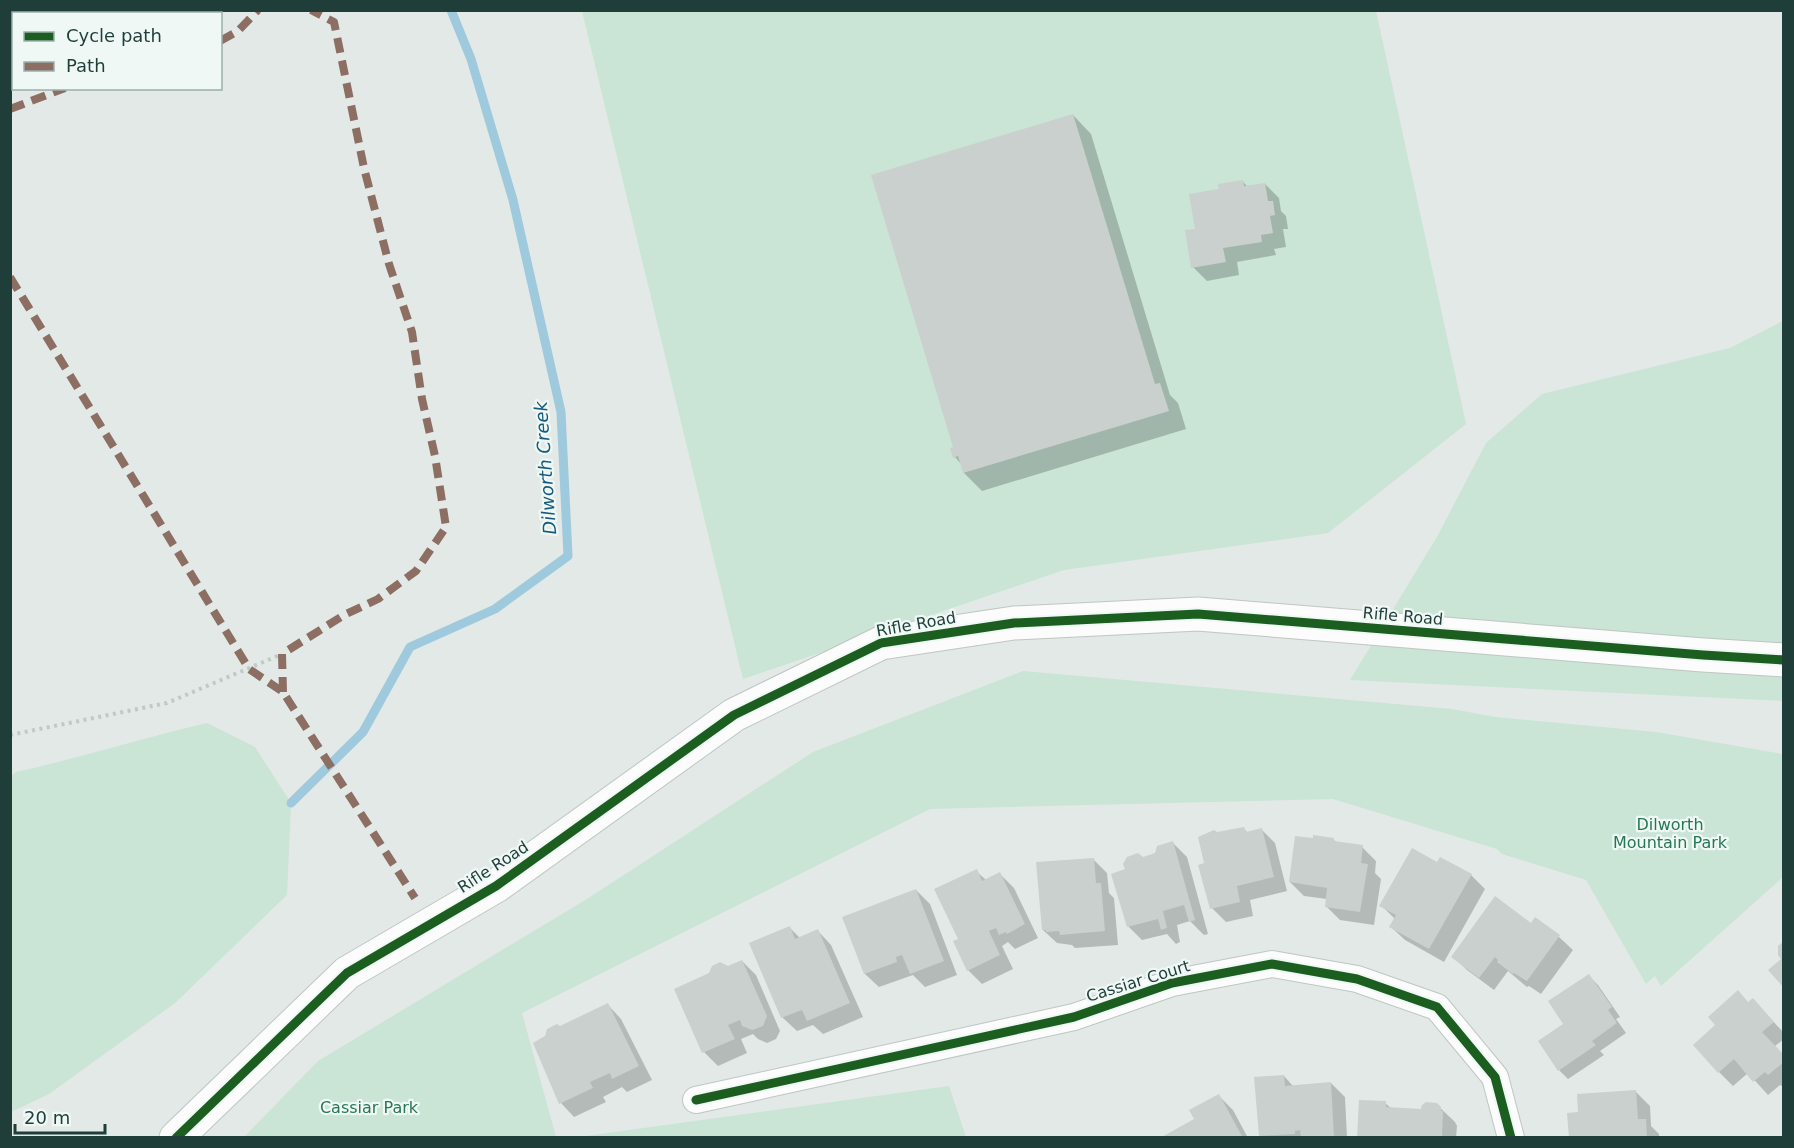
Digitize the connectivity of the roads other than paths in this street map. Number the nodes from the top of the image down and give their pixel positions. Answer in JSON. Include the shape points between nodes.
{"nodes":[{"id":1,"x":1784,"y":660,"type":"edge"},
{"id":2,"x":696,"y":1100,"type":"dead end"},
{"id":3,"x":176,"y":1137,"type":"edge"},
{"id":4,"x":1511,"y":1137,"type":"edge"}],
"edges":[{"from":1,"to":3,"type":"street","name":"Rifle Road","via":[[1198,614],[1014,623],[881,643],[734,714],[496,886],[347,973]]},
{"from":2,"to":4,"type":"street","name":"Cassiar Court","via":[[1074,1017],[1172,983],[1272,964],[1357,980],[1437,1007],[1495,1077]]}]}
